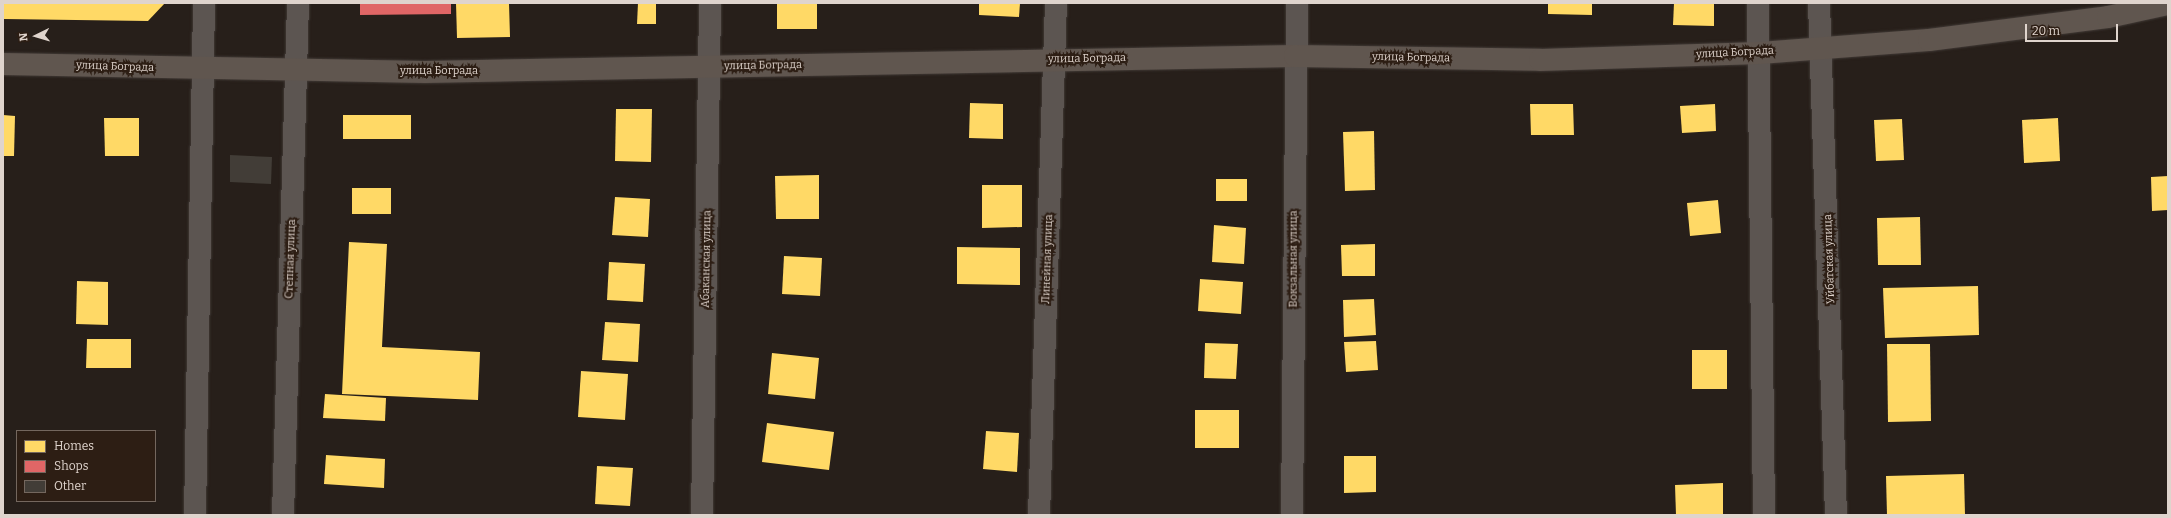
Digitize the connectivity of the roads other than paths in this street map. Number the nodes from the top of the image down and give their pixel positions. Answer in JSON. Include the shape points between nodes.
{"nodes":[{"id":1,"x":204,"y":3,"type":"edge"},
{"id":2,"x":298,"y":3,"type":"edge"},
{"id":3,"x":710,"y":3,"type":"edge"},
{"id":4,"x":1056,"y":3,"type":"edge"},
{"id":5,"x":1297,"y":3,"type":"edge"},
{"id":6,"x":1758,"y":3,"type":"edge"},
{"id":7,"x":1819,"y":3,"type":"edge"},
{"id":8,"x":2168,"y":4,"type":"edge"},
{"id":9,"x":1821,"y":48,"type":"junction"},
{"id":10,"x":1760,"y":53,"type":"junction"},
{"id":11,"x":1295,"y":56,"type":"junction"},
{"id":12,"x":1054,"y":60,"type":"junction"},
{"id":13,"x":3,"y":64,"type":"edge"},
{"id":14,"x":711,"y":67,"type":"junction"},
{"id":15,"x":203,"y":69,"type":"junction"},
{"id":16,"x":297,"y":70,"type":"junction"},
{"id":17,"x":195,"y":515,"type":"edge"},
{"id":18,"x":283,"y":515,"type":"edge"},
{"id":19,"x":702,"y":515,"type":"edge"},
{"id":20,"x":1039,"y":515,"type":"edge"},
{"id":21,"x":1292,"y":515,"type":"edge"},
{"id":22,"x":1764,"y":515,"type":"edge"},
{"id":23,"x":1836,"y":515,"type":"edge"}],
"edges":[{"from":1,"to":15,"type":"street"},
{"from":2,"to":16,"type":"street","name":"Степная улица"},
{"from":3,"to":14,"type":"street","name":"Абаканская улица"},
{"from":4,"to":12,"type":"street","name":"Линейная улица"},
{"from":5,"to":11,"type":"street","name":"Вокзальная улица"},
{"from":6,"to":10,"type":"street"},
{"from":7,"to":9,"type":"street","name":"Уйбатская улица"},
{"from":8,"to":9,"type":"main road","name":"улица Бограда","via":[[2077,21],[1929,40]]},
{"from":9,"to":10,"type":"main road","name":"улица Бограда"},
{"from":9,"to":23,"type":"street","name":"Уйбатская улица"},
{"from":10,"to":11,"type":"main road","name":"улица Бограда","via":[[1540,60]]},
{"from":10,"to":22,"type":"street"},
{"from":11,"to":12,"type":"main road","name":"улица Бограда"},
{"from":11,"to":21,"type":"street","name":"Вокзальная улица"},
{"from":12,"to":14,"type":"main road","name":"улица Бограда"},
{"from":12,"to":20,"type":"street","name":"Линейная улица"},
{"from":13,"to":15,"type":"main road","name":"улица Бограда"},
{"from":14,"to":16,"type":"main road","name":"улица Бограда"},
{"from":14,"to":19,"type":"street","name":"Абаканская улица"},
{"from":15,"to":16,"type":"main road","name":"улица Бограда"},
{"from":15,"to":17,"type":"street"},
{"from":16,"to":18,"type":"street","name":"Степная улица"}]}
